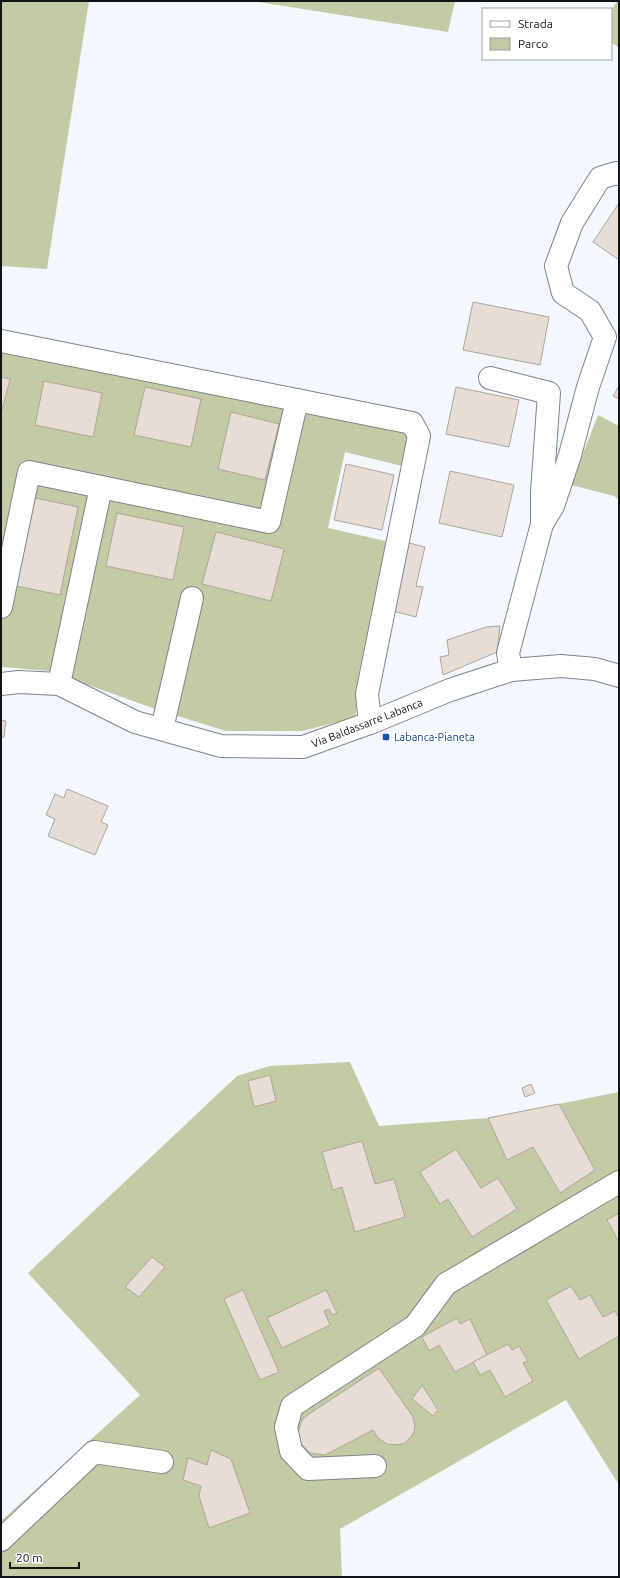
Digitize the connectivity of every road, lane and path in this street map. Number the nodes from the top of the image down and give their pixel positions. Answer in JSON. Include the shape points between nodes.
{"nodes":[{"id":1,"x":619,"y":174,"type":"edge"},
{"id":2,"x":1,"y":341,"type":"edge"},
{"id":3,"x":490,"y":378,"type":"dead end"},
{"id":4,"x":298,"y":400,"type":"junction"},
{"id":5,"x":101,"y":487,"type":"junction"},
{"id":6,"x":542,"y":524,"type":"junction"},
{"id":7,"x":192,"y":598,"type":"dead end"},
{"id":8,"x":1,"y":607,"type":"edge"},
{"id":9,"x":511,"y":670,"type":"junction"},
{"id":10,"x":619,"y":676,"type":"edge"},
{"id":11,"x":1,"y":684,"type":"edge"},
{"id":12,"x":59,"y":684,"type":"junction"},
{"id":13,"x":370,"y":723,"type":"junction"},
{"id":14,"x":162,"y":729,"type":"junction"},
{"id":15,"x":619,"y":1182,"type":"edge"},
{"id":16,"x":162,"y":1462,"type":"dead end"},
{"id":17,"x":375,"y":1466,"type":"dead end"},
{"id":18,"x":1,"y":1540,"type":"edge"}],
"edges":[{"from":1,"to":6,"type":"street","via":[[600,178],[572,223],[556,266],[563,293],[590,311],[605,337],[553,506]]},
{"from":2,"to":4,"type":"street"},
{"from":3,"to":6,"type":"street","via":[[549,393]]},
{"from":4,"to":5,"type":"street","via":[[269,522]]},
{"from":4,"to":13,"type":"street","via":[[412,423],[419,436],[367,694]]},
{"from":5,"to":8,"type":"street","via":[[28,472]]},
{"from":5,"to":12,"type":"street"},
{"from":6,"to":9,"type":"street","via":[[508,653]]},
{"from":7,"to":14,"type":"street"},
{"from":9,"to":10,"type":"street","name":"Via Baldassarre Labanca","via":[[561,666]]},
{"from":9,"to":13,"type":"street","name":"Via Baldassarre Labanca","via":[[450,690]]},
{"from":11,"to":12,"type":"street","name":"Via Baldassarre Labanca"},
{"from":12,"to":14,"type":"street","name":"Via Baldassarre Labanca","via":[[135,722]]},
{"from":13,"to":14,"type":"street","name":"Via Baldassarre Labanca","via":[[303,747],[221,746]]},
{"from":15,"to":17,"type":"street","via":[[446,1284],[415,1326],[292,1406],[286,1426],[291,1451],[308,1469]]},
{"from":16,"to":18,"type":"street","via":[[94,1452]]}]}
